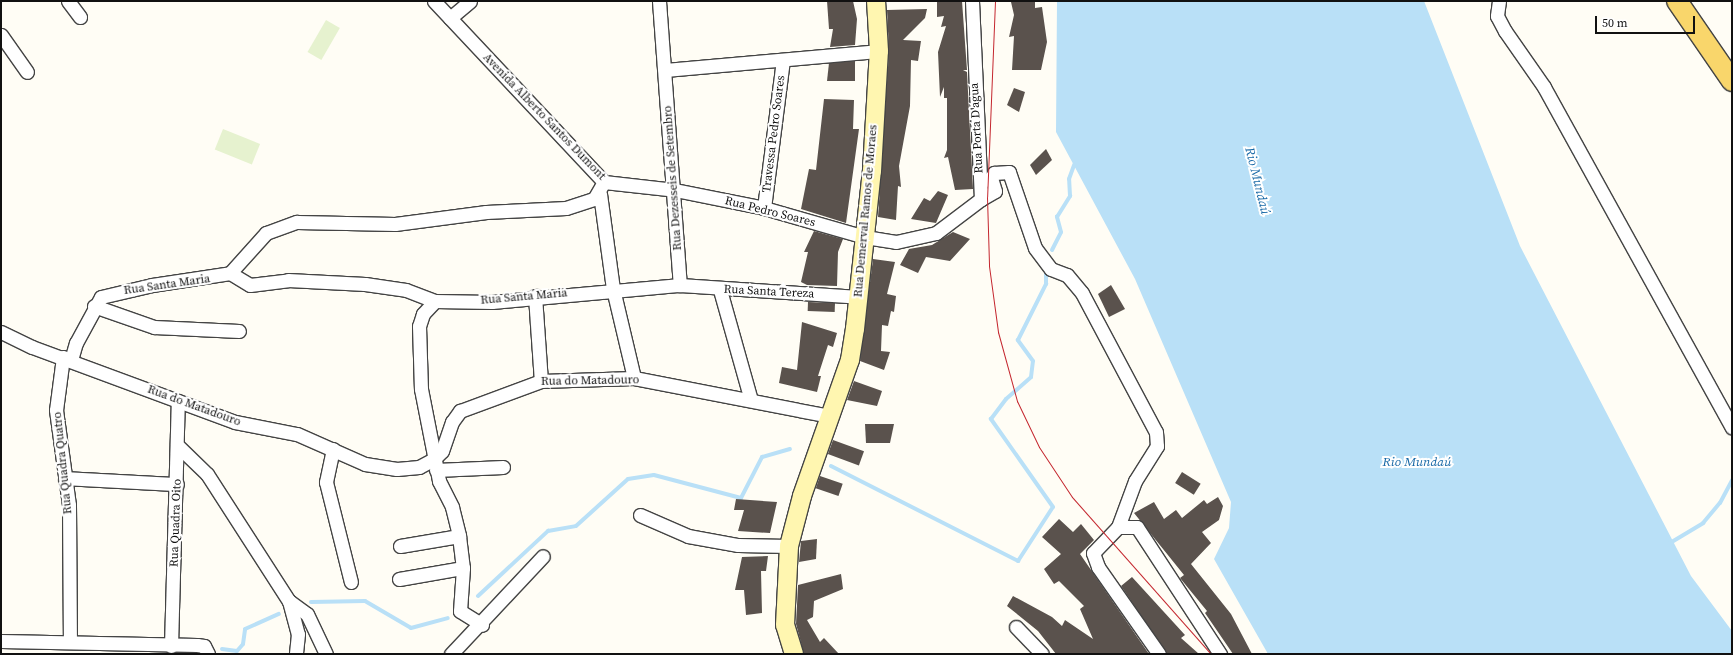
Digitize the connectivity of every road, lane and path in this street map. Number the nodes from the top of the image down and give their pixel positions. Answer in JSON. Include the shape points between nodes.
{"nodes":[{"id":1,"x":68,"y":1,"type":"edge"},
{"id":2,"x":434,"y":1,"type":"edge"},
{"id":3,"x":470,"y":1,"type":"edge"},
{"id":4,"x":659,"y":1,"type":"edge"},
{"id":5,"x":876,"y":1,"type":"edge"},
{"id":6,"x":972,"y":1,"type":"edge"},
{"id":7,"x":1499,"y":1,"type":"edge"},
{"id":8,"x":1677,"y":1,"type":"edge"},
{"id":9,"x":80,"y":17,"type":"dead end"},
{"id":10,"x":450,"y":18,"type":"junction"},
{"id":11,"x":1,"y":35,"type":"edge"},
{"id":12,"x":879,"y":51,"type":"junction"},
{"id":13,"x":783,"y":60,"type":"junction"},
{"id":14,"x":666,"y":70,"type":"junction"},
{"id":15,"x":27,"y":72,"type":"dead end"},
{"id":16,"x":1732,"y":81,"type":"edge"},
{"id":17,"x":602,"y":188,"type":"junction"},
{"id":18,"x":675,"y":190,"type":"junction"},
{"id":19,"x":981,"y":199,"type":"junction"},
{"id":20,"x":764,"y":208,"type":"junction"},
{"id":21,"x":865,"y":237,"type":"junction"},
{"id":22,"x":230,"y":273,"type":"junction"},
{"id":23,"x":680,"y":285,"type":"junction"},
{"id":24,"x":613,"y":289,"type":"junction"},
{"id":25,"x":720,"y":290,"type":"junction"},
{"id":26,"x":535,"y":296,"type":"junction"},
{"id":27,"x":858,"y":297,"type":"junction"},
{"id":28,"x":435,"y":301,"type":"junction"},
{"id":29,"x":94,"y":306,"type":"junction"},
{"id":30,"x":239,"y":331,"type":"dead end"},
{"id":31,"x":1,"y":332,"type":"edge"},
{"id":32,"x":67,"y":358,"type":"junction"},
{"id":33,"x":634,"y":378,"type":"junction"},
{"id":34,"x":541,"y":381,"type":"junction"},
{"id":35,"x":751,"y":400,"type":"junction"},
{"id":36,"x":178,"y":401,"type":"junction"},
{"id":37,"x":829,"y":416,"type":"junction"},
{"id":38,"x":1732,"y":427,"type":"edge"},
{"id":39,"x":179,"y":447,"type":"junction"},
{"id":40,"x":332,"y":450,"type":"junction"},
{"id":41,"x":435,"y":465,"type":"junction"},
{"id":42,"x":503,"y":467,"type":"dead end"},
{"id":43,"x":65,"y":478,"type":"junction"},
{"id":44,"x":177,"y":484,"type":"junction"},
{"id":45,"x":640,"y":514,"type":"dead end"},
{"id":46,"x":1118,"y":527,"type":"junction"},
{"id":47,"x":459,"y":536,"type":"junction"},
{"id":48,"x":400,"y":546,"type":"dead end"},
{"id":49,"x":789,"y":546,"type":"junction"},
{"id":50,"x":543,"y":556,"type":"dead end"},
{"id":51,"x":463,"y":568,"type":"junction"},
{"id":52,"x":400,"y":578,"type":"dead end"},
{"id":53,"x":351,"y":582,"type":"dead end"},
{"id":54,"x":289,"y":601,"type":"junction"},
{"id":55,"x":482,"y":625,"type":"junction"},
{"id":56,"x":1016,"y":627,"type":"dead end"},
{"id":57,"x":1,"y":641,"type":"edge"},
{"id":58,"x":70,"y":642,"type":"junction"},
{"id":59,"x":164,"y":648,"type":"edge"},
{"id":60,"x":97,"y":649,"type":"edge"},
{"id":61,"x":208,"y":654,"type":"edge"},
{"id":62,"x":296,"y":654,"type":"edge"},
{"id":63,"x":326,"y":654,"type":"edge"},
{"id":64,"x":451,"y":654,"type":"edge"},
{"id":65,"x":794,"y":654,"type":"edge"},
{"id":66,"x":1042,"y":654,"type":"edge"},
{"id":67,"x":1159,"y":654,"type":"edge"},
{"id":68,"x":1220,"y":654,"type":"edge"}],
"edges":[{"from":1,"to":9,"type":"street"},
{"from":2,"to":10,"type":"street","name":"Avenida Alberto Santos Dumont"},
{"from":3,"to":10,"type":"street"},
{"from":4,"to":14,"type":"street","name":"Rua Dezesseis de Setembro"},
{"from":5,"to":12,"type":"street","name":"Rua Demerval Ramos de Moraes"},
{"from":6,"to":19,"type":"street","name":"Rua Porta D'agua"},
{"from":7,"to":38,"type":"street","via":[[1497,16],[1505,31],[1544,87]]},
{"from":8,"to":16,"type":"main road"},
{"from":10,"to":17,"type":"street","name":"Avenida Alberto Santos Dumont"},
{"from":11,"to":15,"type":"street"},
{"from":12,"to":13,"type":"street"},
{"from":12,"to":21,"type":"street","name":"Rua Demerval Ramos de Moraes"},
{"from":13,"to":14,"type":"street"},
{"from":13,"to":20,"type":"street","name":"Travessa Pedro Soares"},
{"from":14,"to":18,"type":"street","name":"Rua Dezesseis de Setembro"},
{"from":17,"to":18,"type":"street","name":"Avenida Alberto Santos Dumont"},
{"from":17,"to":22,"type":"street","via":[[566,208],[486,212],[420,222],[297,222],[266,233]]},
{"from":17,"to":24,"type":"street"},
{"from":18,"to":20,"type":"street","name":"Rua Pedro Soares"},
{"from":18,"to":23,"type":"street","name":"Rua Dezesseis de Setembro"},
{"from":19,"to":21,"type":"street","name":"Rua Pedro Soares","via":[[936,233],[896,242]]},
{"from":19,"to":46,"type":"street","via":[[995,191],[991,178],[994,173],[1009,172],[1035,248],[1051,268],[1067,275],[1082,293],[1156,432],[1156,446],[1135,482]]},
{"from":20,"to":21,"type":"street","name":"Rua Pedro Soares"},
{"from":21,"to":27,"type":"street","name":"Rua Demerval Ramos de Moraes"},
{"from":22,"to":28,"type":"street","name":"Rua Santa Maria","via":[[250,285],[288,280],[365,284],[406,290]]},
{"from":22,"to":29,"type":"street","name":"Rua Santa Maria","via":[[113,292],[101,297]]},
{"from":23,"to":24,"type":"street","name":"Rua Santa Maria"},
{"from":23,"to":25,"type":"street","name":"Rua Santa Tereza"},
{"from":24,"to":26,"type":"street","name":"Rua Santa Maria"},
{"from":24,"to":33,"type":"street"},
{"from":25,"to":27,"type":"street","name":"Rua Santa Tereza"},
{"from":25,"to":35,"type":"street"},
{"from":26,"to":28,"type":"street","name":"Rua Santa Maria","via":[[492,302]]},
{"from":26,"to":34,"type":"street"},
{"from":27,"to":37,"type":"street","name":"Rua Demerval Ramos de Moraes","via":[[850,360]]},
{"from":28,"to":41,"type":"street","via":[[422,314],[417,346]]},
{"from":29,"to":30,"type":"street","via":[[154,327]]},
{"from":29,"to":32,"type":"street","name":"Rua Santa Maria"},
{"from":31,"to":32,"type":"street","name":"Rua do Matadouro"},
{"from":32,"to":36,"type":"street","name":"Rua do Matadouro"},
{"from":32,"to":43,"type":"street","name":"Rua Quadra Quatro","via":[[56,410]]},
{"from":33,"to":34,"type":"street","name":"Rua do Matadouro"},
{"from":33,"to":35,"type":"street","name":"Rua do Matadouro"},
{"from":34,"to":41,"type":"street","name":"Rua do Matadouro","via":[[460,410],[452,422]]},
{"from":35,"to":37,"type":"street","name":"Rua do Matadouro"},
{"from":36,"to":39,"type":"street","name":"Rua Quadra Oito","via":[[175,431]]},
{"from":36,"to":40,"type":"street","name":"Rua do Matadouro","via":[[235,422],[313,439]]},
{"from":37,"to":49,"type":"street","name":"Rua Demerval Ramos de Moraes"},
{"from":39,"to":44,"type":"street","name":"Rua Quadra Oito"},
{"from":39,"to":54,"type":"street","via":[[207,474]]},
{"from":40,"to":41,"type":"street","name":"Rua do Matadouro","via":[[365,464],[397,469]]},
{"from":40,"to":53,"type":"street","via":[[326,482]]},
{"from":41,"to":42,"type":"street"},
{"from":41,"to":47,"type":"street"},
{"from":43,"to":44,"type":"street"},
{"from":43,"to":58,"type":"street","name":"Rua Quadra Quatro","via":[[69,505]]},
{"from":44,"to":59,"type":"street","name":"Rua Quadra Oito"},
{"from":45,"to":49,"type":"street","via":[[688,536],[738,545]]},
{"from":46,"to":67,"type":"street","via":[[1093,553]]},
{"from":46,"to":68,"type":"street","via":[[1138,527]]},
{"from":47,"to":48,"type":"street"},
{"from":47,"to":51,"type":"street"},
{"from":49,"to":65,"type":"street","name":"Rua Demerval Ramos de Moraes","via":[[785,625]]},
{"from":50,"to":55,"type":"street"},
{"from":51,"to":52,"type":"street"},
{"from":51,"to":55,"type":"street","via":[[460,611]]},
{"from":54,"to":62,"type":"street","via":[[298,634]]},
{"from":54,"to":63,"type":"street","via":[[307,614],[316,626]]},
{"from":55,"to":64,"type":"street"},
{"from":56,"to":66,"type":"street"},
{"from":57,"to":58,"type":"street"},
{"from":58,"to":60,"type":"street"},
{"from":59,"to":60,"type":"street"},
{"from":59,"to":61,"type":"street","via":[[204,646]]}]}
